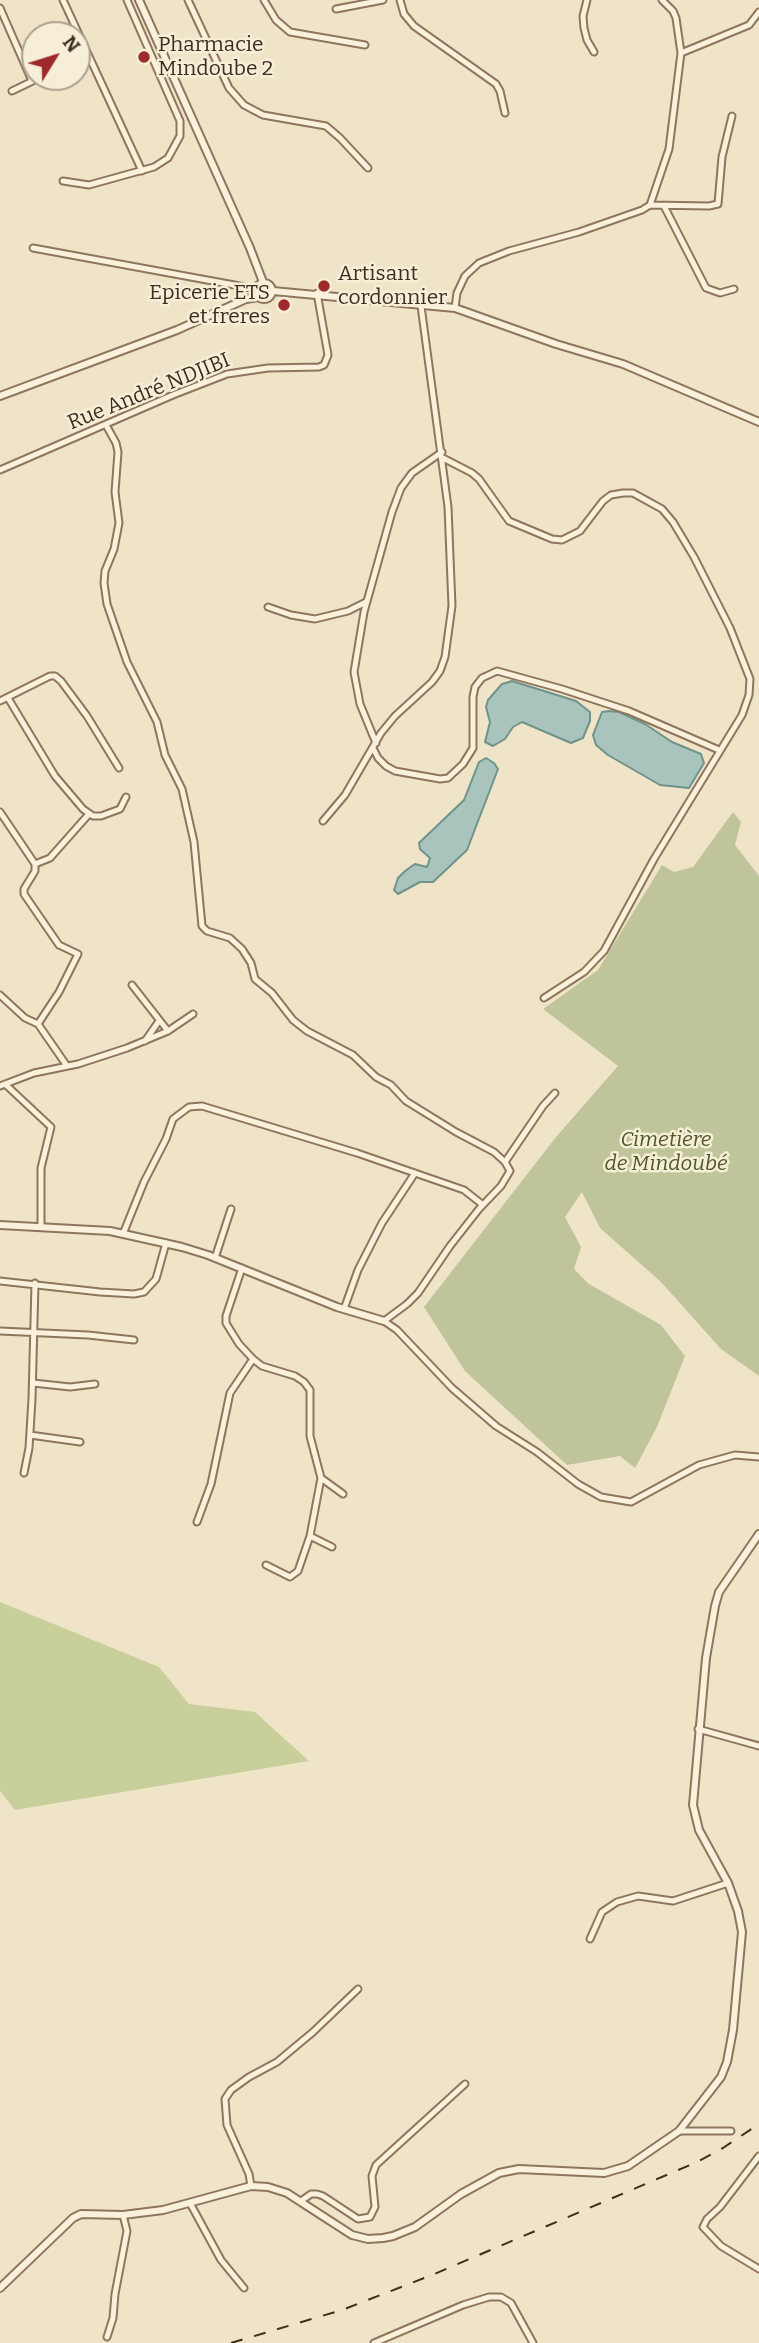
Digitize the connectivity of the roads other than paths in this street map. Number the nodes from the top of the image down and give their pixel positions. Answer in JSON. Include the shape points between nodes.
{"nodes":[{"id":1,"x":63,"y":0,"type":"edge"},
{"id":2,"x":127,"y":0,"type":"edge"},
{"id":3,"x":139,"y":0,"type":"edge"},
{"id":4,"x":188,"y":0,"type":"edge"},
{"id":5,"x":264,"y":0,"type":"edge"},
{"id":6,"x":383,"y":0,"type":"edge"},
{"id":7,"x":400,"y":0,"type":"edge"},
{"id":8,"x":587,"y":0,"type":"edge"},
{"id":9,"x":662,"y":0,"type":"edge"},
{"id":10,"x":0,"y":8,"type":"edge"},
{"id":11,"x":336,"y":9,"type":"dead end"},
{"id":12,"x":759,"y":12,"type":"edge"},
{"id":13,"x":73,"y":21,"type":"edge"},
{"id":14,"x":365,"y":45,"type":"dead end"},
{"id":15,"x":594,"y":52,"type":"dead end"},
{"id":16,"x":681,"y":53,"type":"junction"},
{"id":17,"x":21,"y":56,"type":"edge"},
{"id":18,"x":91,"y":61,"type":"edge"},
{"id":19,"x":21,"y":86,"type":"edge"},
{"id":20,"x":12,"y":91,"type":"dead end"},
{"id":21,"x":505,"y":113,"type":"dead end"},
{"id":22,"x":732,"y":116,"type":"dead end"},
{"id":23,"x":368,"y":169,"type":"dead end"},
{"id":24,"x":142,"y":171,"type":"junction"},
{"id":25,"x":63,"y":181,"type":"dead end"},
{"id":26,"x":650,"y":205,"type":"junction"},
{"id":27,"x":664,"y":206,"type":"junction"},
{"id":28,"x":33,"y":248,"type":"dead end"},
{"id":29,"x":263,"y":282,"type":"junction"},
{"id":30,"x":734,"y":289,"type":"dead end"},
{"id":31,"x":273,"y":291,"type":"junction"},
{"id":32,"x":257,"y":293,"type":"junction"},
{"id":33,"x":317,"y":293,"type":"junction"},
{"id":34,"x":421,"y":306,"type":"junction"},
{"id":35,"x":455,"y":308,"type":"junction"},
{"id":36,"x":0,"y":396,"type":"edge"},
{"id":37,"x":759,"y":422,"type":"edge"},
{"id":38,"x":106,"y":425,"type":"junction"},
{"id":39,"x":443,"y":455,"type":"junction"},
{"id":40,"x":0,"y":470,"type":"edge"},
{"id":41,"x":366,"y":602,"type":"junction"},
{"id":42,"x":268,"y":607,"type":"dead end"},
{"id":43,"x":8,"y":698,"type":"junction"},
{"id":44,"x":0,"y":701,"type":"edge"},
{"id":45,"x":375,"y":745,"type":"junction"},
{"id":46,"x":719,"y":750,"type":"junction"},
{"id":47,"x":119,"y":768,"type":"dead end"},
{"id":48,"x":126,"y":797,"type":"dead end"},
{"id":49,"x":0,"y":812,"type":"edge"},
{"id":50,"x":89,"y":814,"type":"junction"},
{"id":51,"x":323,"y":821,"type":"dead end"},
{"id":52,"x":35,"y":864,"type":"junction"},
{"id":53,"x":132,"y":985,"type":"dead end"},
{"id":54,"x":0,"y":995,"type":"edge"},
{"id":55,"x":544,"y":998,"type":"dead end"},
{"id":56,"x":194,"y":1014,"type":"dead end"},
{"id":57,"x":159,"y":1021,"type":"junction"},
{"id":58,"x":38,"y":1024,"type":"junction"},
{"id":59,"x":168,"y":1031,"type":"junction"},
{"id":60,"x":145,"y":1041,"type":"junction"},
{"id":61,"x":67,"y":1066,"type":"junction"},
{"id":62,"x":3,"y":1085,"type":"edge"},
{"id":63,"x":555,"y":1093,"type":"dead end"},
{"id":64,"x":505,"y":1162,"type":"junction"},
{"id":65,"x":415,"y":1173,"type":"junction"},
{"id":66,"x":482,"y":1205,"type":"junction"},
{"id":67,"x":231,"y":1209,"type":"dead end"},
{"id":68,"x":0,"y":1226,"type":"edge"},
{"id":69,"x":41,"y":1226,"type":"junction"},
{"id":70,"x":123,"y":1234,"type":"junction"},
{"id":71,"x":166,"y":1243,"type":"junction"},
{"id":72,"x":215,"y":1258,"type":"junction"},
{"id":73,"x":242,"y":1268,"type":"junction"},
{"id":74,"x":0,"y":1281,"type":"edge"},
{"id":75,"x":35,"y":1283,"type":"junction"},
{"id":76,"x":344,"y":1309,"type":"junction"},
{"id":77,"x":384,"y":1321,"type":"junction"},
{"id":78,"x":0,"y":1331,"type":"edge"},
{"id":79,"x":35,"y":1332,"type":"junction"},
{"id":80,"x":134,"y":1340,"type":"dead end"},
{"id":81,"x":253,"y":1359,"type":"junction"},
{"id":82,"x":33,"y":1383,"type":"junction"},
{"id":83,"x":95,"y":1384,"type":"dead end"},
{"id":84,"x":30,"y":1435,"type":"junction"},
{"id":85,"x":80,"y":1442,"type":"dead end"},
{"id":86,"x":759,"y":1457,"type":"edge"},
{"id":87,"x":24,"y":1473,"type":"dead end"},
{"id":88,"x":321,"y":1478,"type":"junction"},
{"id":89,"x":343,"y":1494,"type":"dead end"},
{"id":90,"x":197,"y":1522,"type":"dead end"},
{"id":91,"x":759,"y":1534,"type":"edge"},
{"id":92,"x":310,"y":1536,"type":"junction"},
{"id":93,"x":332,"y":1548,"type":"dead end"},
{"id":94,"x":266,"y":1565,"type":"dead end"},
{"id":95,"x":698,"y":1729,"type":"junction"},
{"id":96,"x":759,"y":1746,"type":"edge"},
{"id":97,"x":727,"y":1884,"type":"junction"},
{"id":98,"x":590,"y":1939,"type":"dead end"},
{"id":99,"x":358,"y":1989,"type":"dead end"},
{"id":100,"x":465,"y":2084,"type":"dead end"},
{"id":101,"x":679,"y":2131,"type":"junction"},
{"id":102,"x":731,"y":2131,"type":"dead end"},
{"id":103,"x":759,"y":2156,"type":"edge"},
{"id":104,"x":251,"y":2186,"type":"junction"},
{"id":105,"x":301,"y":2201,"type":"junction"},
{"id":106,"x":190,"y":2203,"type":"junction"},
{"id":107,"x":123,"y":2215,"type":"junction"},
{"id":108,"x":759,"y":2269,"type":"edge"},
{"id":109,"x":0,"y":2288,"type":"edge"},
{"id":110,"x":244,"y":2288,"type":"dead end"},
{"id":111,"x":107,"y":2337,"type":"dead end"},
{"id":112,"x":374,"y":2343,"type":"edge"},
{"id":113,"x":533,"y":2343,"type":"edge"}],
"edges":[{"from":1,"to":13,"type":"street"},
{"from":2,"to":24,"type":"street","via":[[182,127],[168,158]]},
{"from":3,"to":29,"type":"street"},
{"from":4,"to":23,"type":"street","via":[[229,88],[244,105],[263,115],[326,126]]},
{"from":5,"to":14,"type":"street","via":[[290,32]]},
{"from":6,"to":11,"type":"street"},
{"from":7,"to":21,"type":"street","via":[[414,26],[496,84]]},
{"from":8,"to":15,"type":"street","via":[[584,28]]},
{"from":9,"to":16,"type":"street","via":[[676,18]]},
{"from":10,"to":17,"type":"street"},
{"from":12,"to":16,"type":"street","via":[[749,25]]},
{"from":16,"to":26,"type":"street","via":[[669,149]]},
{"from":18,"to":24,"type":"street"},
{"from":19,"to":20,"type":"street"},
{"from":22,"to":27,"type":"street","via":[[718,204]]},
{"from":24,"to":25,"type":"street","via":[[89,185]]},
{"from":26,"to":27,"type":"street"},
{"from":26,"to":35,"type":"street","via":[[479,263],[465,276]]},
{"from":27,"to":30,"type":"street","via":[[706,288],[720,293]]},
{"from":28,"to":32,"type":"street"},
{"from":29,"to":31,"type":"street"},
{"from":29,"to":32,"type":"street"},
{"from":31,"to":32,"type":"street","via":[[267,299]]},
{"from":31,"to":33,"type":"street"},
{"from":32,"to":36,"type":"street","via":[[196,322]]},
{"from":33,"to":34,"type":"street"},
{"from":33,"to":38,"type":"street","name":"Rue André NDJIBI","via":[[328,355],[324,365],[228,374]]},
{"from":34,"to":35,"type":"street"},
{"from":34,"to":39,"type":"street"},
{"from":35,"to":37,"type":"street","via":[[623,364]]},
{"from":38,"to":40,"type":"street","name":"Rue André NDJIBI"},
{"from":38,"to":64,"type":"street","via":[[118,452],[115,492],[119,523],[105,571],[107,604],[182,789],[194,842],[203,929],[242,949],[256,979],[307,1031],[353,1055],[406,1101]]},
{"from":39,"to":41,"type":"street","via":[[412,473],[401,488]]},
{"from":39,"to":45,"type":"street","via":[[452,606],[445,657],[432,682],[395,716]]},
{"from":39,"to":46,"type":"street","via":[[472,473],[509,521],[552,539],[572,537],[611,495],[633,494],[668,514],[730,628],[750,679],[742,715]]},
{"from":41,"to":42,"type":"street","via":[[315,619]]},
{"from":41,"to":45,"type":"street","via":[[354,671]]},
{"from":43,"to":44,"type":"street"},
{"from":43,"to":47,"type":"street","via":[[50,676],[58,678]]},
{"from":43,"to":50,"type":"street","via":[[55,776]]},
{"from":45,"to":46,"type":"street","via":[[378,758],[395,771],[448,778],[473,748],[475,687],[497,671],[629,711]]},
{"from":45,"to":51,"type":"street"},
{"from":46,"to":55,"type":"street","via":[[604,951],[584,972]]},
{"from":48,"to":50,"type":"street","via":[[120,809],[101,816]]},
{"from":49,"to":52,"type":"street"},
{"from":50,"to":52,"type":"street","via":[[50,858]]},
{"from":52,"to":58,"type":"street","via":[[24,894],[59,945],[78,954]]},
{"from":53,"to":57,"type":"street"},
{"from":54,"to":58,"type":"street"},
{"from":56,"to":59,"type":"street"},
{"from":57,"to":59,"type":"street"},
{"from":57,"to":60,"type":"street"},
{"from":58,"to":61,"type":"street"},
{"from":59,"to":60,"type":"street"},
{"from":60,"to":61,"type":"street"},
{"from":61,"to":62,"type":"street"},
{"from":62,"to":69,"type":"street","via":[[51,1127],[41,1168]]},
{"from":63,"to":64,"type":"street"},
{"from":64,"to":66,"type":"street","via":[[508,1176]]},
{"from":65,"to":66,"type":"street","via":[[464,1191]]},
{"from":65,"to":70,"type":"street","via":[[202,1106],[189,1107],[173,1119]]},
{"from":65,"to":76,"type":"street","via":[[376,1235]]},
{"from":66,"to":77,"type":"street","via":[[418,1293]]},
{"from":67,"to":72,"type":"street"},
{"from":68,"to":69,"type":"street"},
{"from":69,"to":70,"type":"street"},
{"from":70,"to":71,"type":"street"},
{"from":71,"to":72,"type":"street"},
{"from":71,"to":75,"type":"street","via":[[156,1279],[144,1292],[100,1292]]},
{"from":72,"to":73,"type":"street"},
{"from":73,"to":76,"type":"street"},
{"from":73,"to":81,"type":"street","via":[[226,1323]]},
{"from":74,"to":75,"type":"street"},
{"from":75,"to":79,"type":"street"},
{"from":76,"to":77,"type":"street"},
{"from":77,"to":86,"type":"street","via":[[496,1426],[601,1497],[631,1502],[699,1465],[735,1455]]},
{"from":78,"to":79,"type":"street"},
{"from":79,"to":80,"type":"street"},
{"from":79,"to":82,"type":"street"},
{"from":81,"to":88,"type":"street","via":[[300,1378],[310,1390],[310,1436]]},
{"from":81,"to":90,"type":"street","via":[[230,1393],[211,1484]]},
{"from":82,"to":83,"type":"street"},
{"from":82,"to":84,"type":"street"},
{"from":84,"to":85,"type":"street"},
{"from":84,"to":87,"type":"street"},
{"from":88,"to":89,"type":"street"},
{"from":88,"to":92,"type":"street"},
{"from":91,"to":95,"type":"street","via":[[719,1592]]},
{"from":92,"to":93,"type":"street"},
{"from":92,"to":94,"type":"street","via":[[295,1575],[290,1577]]},
{"from":95,"to":96,"type":"street"},
{"from":95,"to":97,"type":"street","via":[[695,1816]]},
{"from":97,"to":98,"type":"street","via":[[685,1899],[638,1896],[609,1905]]},
{"from":97,"to":101,"type":"street","via":[[742,1931],[731,2041],[721,2077]]},
{"from":99,"to":104,"type":"street","via":[[276,2063],[249,2077],[225,2099],[227,2125]]},
{"from":100,"to":105,"type":"street","via":[[376,2165],[372,2176],[375,2207],[370,2217],[358,2219],[317,2194]]},
{"from":101,"to":102,"type":"street"},
{"from":101,"to":105,"type":"street","via":[[628,2166],[604,2173],[519,2169],[499,2174],[415,2227],[383,2238],[352,2235]]},
{"from":103,"to":108,"type":"street","via":[[703,2227],[721,2246]]},
{"from":104,"to":105,"type":"street"},
{"from":104,"to":106,"type":"street"},
{"from":106,"to":107,"type":"street"},
{"from":106,"to":110,"type":"street","via":[[221,2260]]},
{"from":107,"to":109,"type":"street","via":[[81,2214],[73,2218]]},
{"from":107,"to":111,"type":"street","via":[[127,2231]]},
{"from":112,"to":113,"type":"street","via":[[489,2297],[512,2303]]}]}
